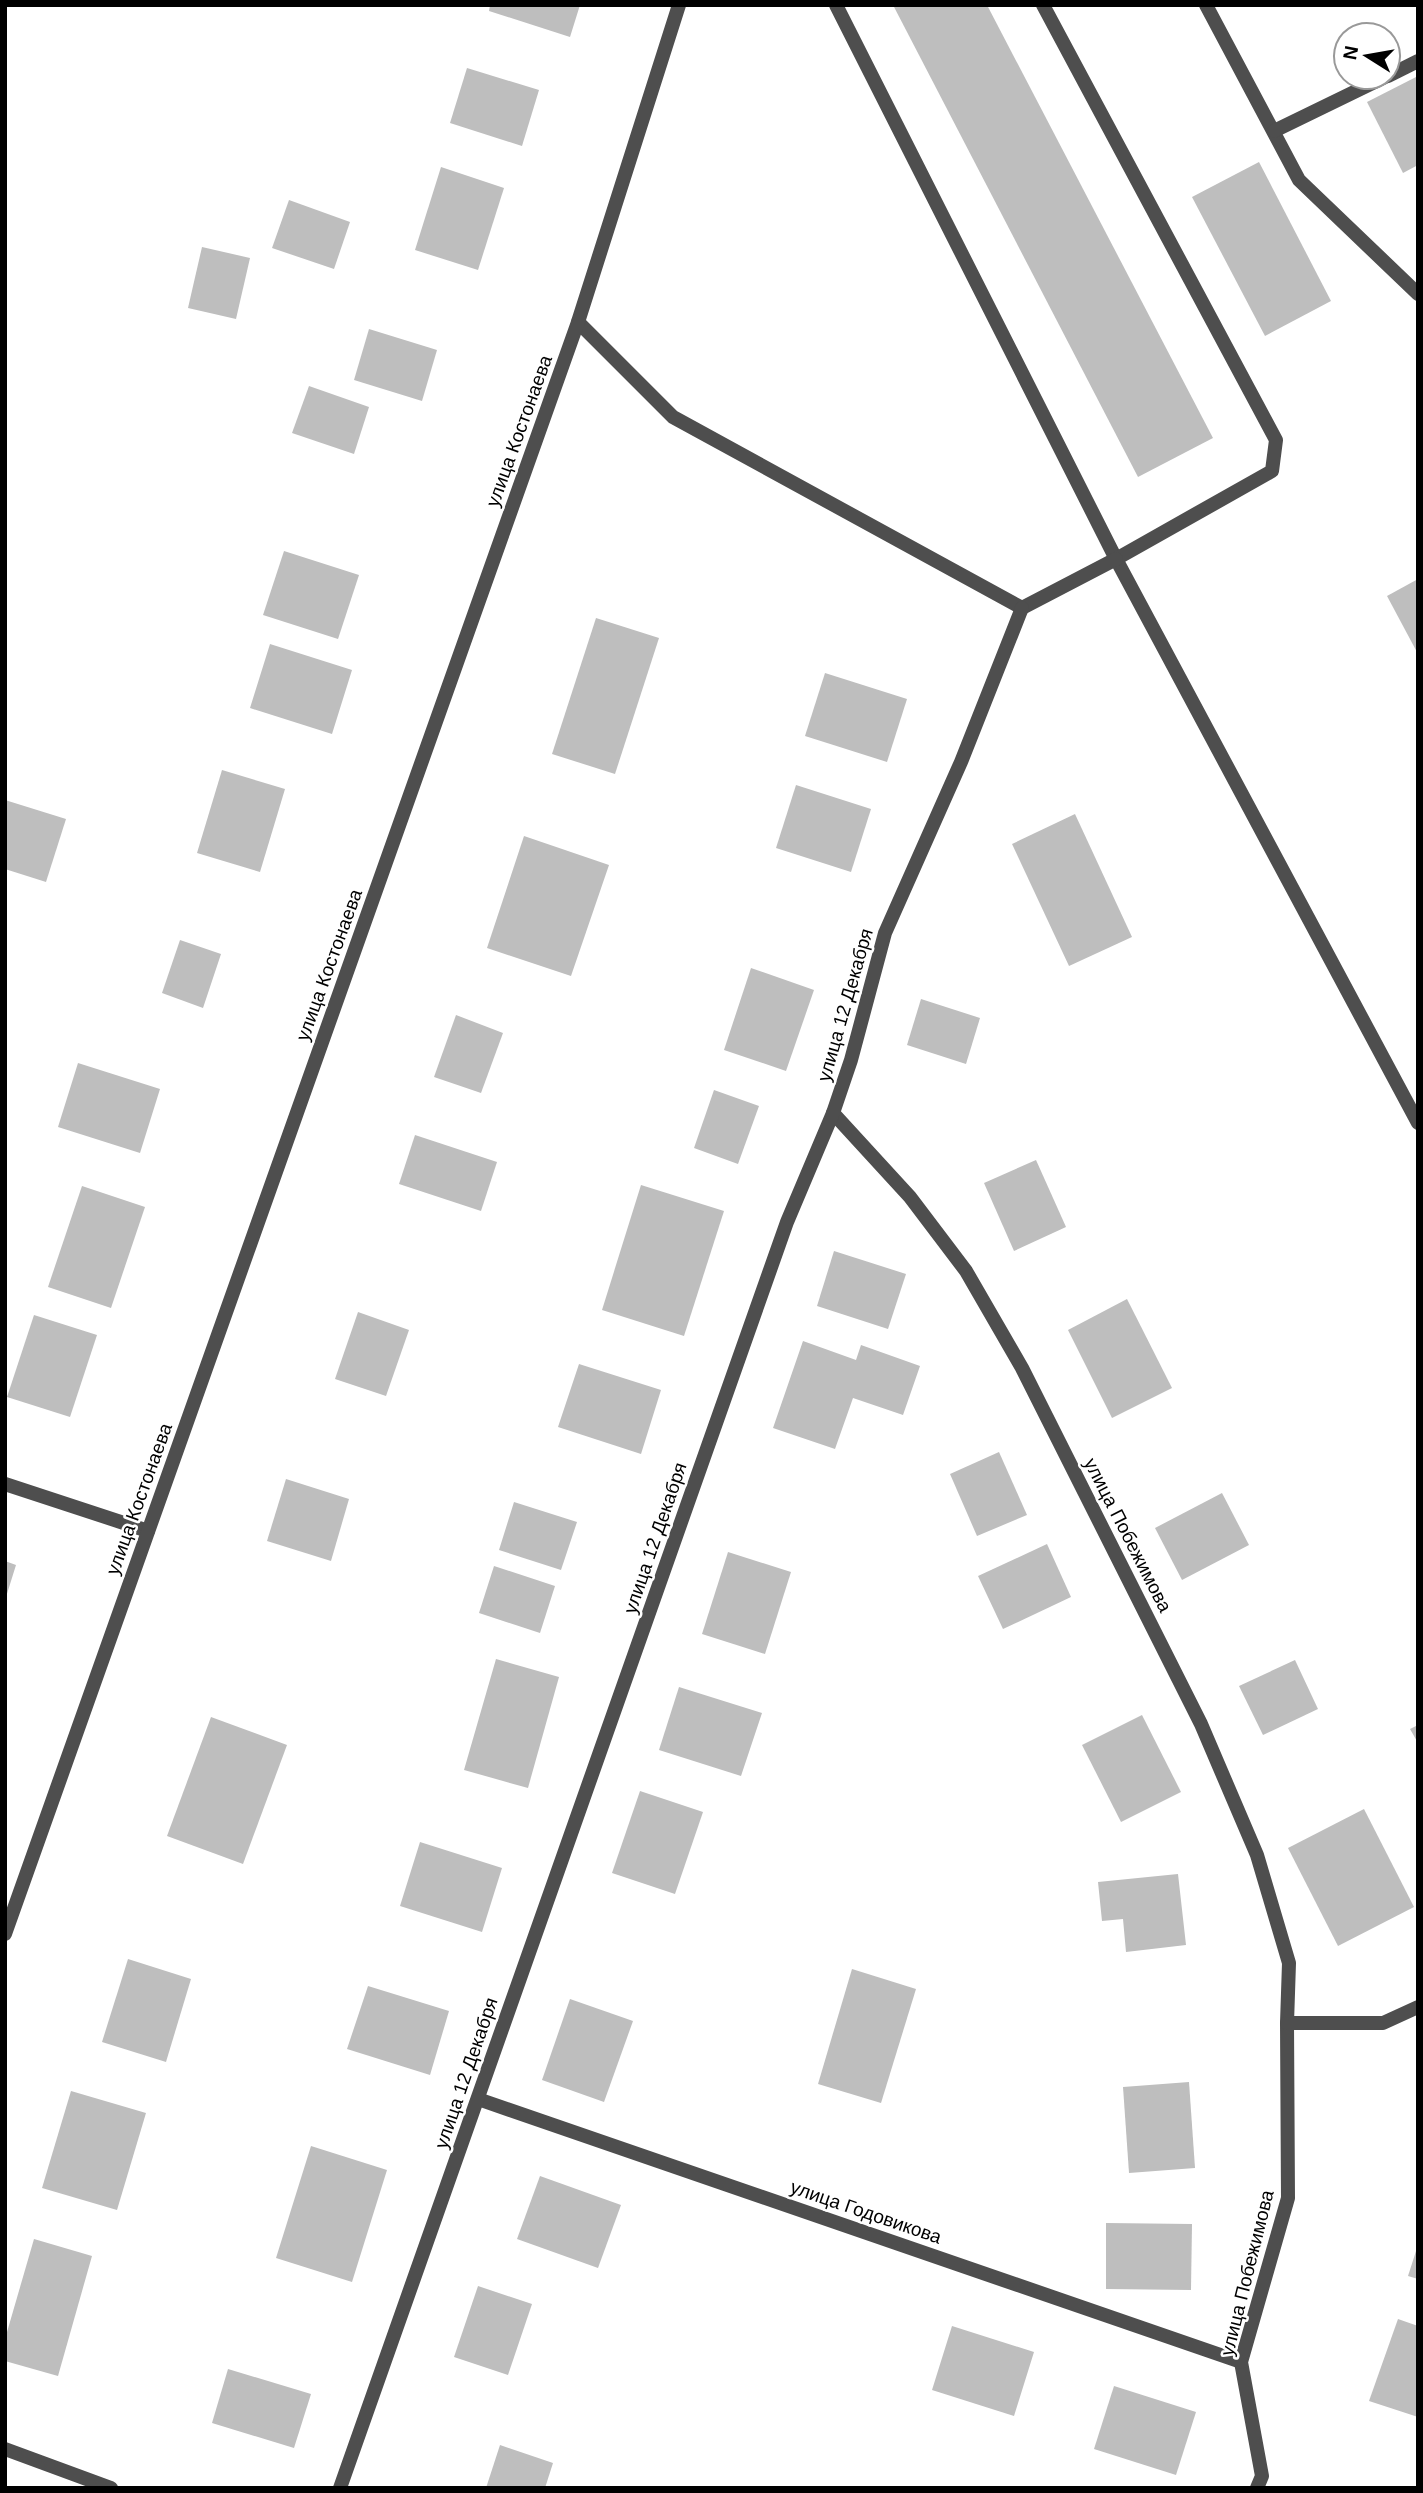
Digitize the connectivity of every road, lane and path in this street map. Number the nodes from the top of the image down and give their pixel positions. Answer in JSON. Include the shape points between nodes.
{"nodes":[{"id":1,"x":679,"y":5,"type":"edge"},
{"id":2,"x":836,"y":5,"type":"edge"},
{"id":3,"x":1043,"y":5,"type":"edge"},
{"id":4,"x":1206,"y":5,"type":"edge"},
{"id":5,"x":1418,"y":61,"type":"edge"},
{"id":6,"x":1402,"y":68,"type":"edge"},
{"id":7,"x":1355,"y":91,"type":"edge"},
{"id":8,"x":1274,"y":131,"type":"junction"},
{"id":9,"x":1418,"y":293,"type":"edge"},
{"id":10,"x":578,"y":322,"type":"junction"},
{"id":11,"x":1116,"y":559,"type":"junction"},
{"id":12,"x":1022,"y":608,"type":"junction"},
{"id":13,"x":833,"y":1113,"type":"junction"},
{"id":14,"x":1418,"y":1123,"type":"edge"},
{"id":15,"x":5,"y":1484,"type":"edge"},
{"id":16,"x":148,"y":1531,"type":"junction"},
{"id":17,"x":5,"y":1934,"type":"edge"},
{"id":18,"x":1418,"y":2007,"type":"edge"},
{"id":19,"x":1287,"y":2023,"type":"junction"},
{"id":20,"x":478,"y":2099,"type":"junction"},
{"id":21,"x":1241,"y":2362,"type":"junction"},
{"id":22,"x":5,"y":2449,"type":"edge"},
{"id":23,"x":111,"y":2488,"type":"edge"},
{"id":24,"x":340,"y":2488,"type":"edge"},
{"id":25,"x":1257,"y":2488,"type":"edge"}],
"edges":[{"from":1,"to":10,"type":"street","name":"улица Костонаева"},
{"from":2,"to":11,"type":"street"},
{"from":3,"to":11,"type":"street","via":[[1276,440],[1272,471]]},
{"from":4,"to":8,"type":"street"},
{"from":5,"to":6,"type":"street"},
{"from":7,"to":8,"type":"street"},
{"from":8,"to":9,"type":"street","via":[[1299,180]]},
{"from":10,"to":12,"type":"street","via":[[673,417]]},
{"from":10,"to":16,"type":"street","name":"улица Костонаева"},
{"from":11,"to":12,"type":"street"},
{"from":11,"to":14,"type":"street"},
{"from":12,"to":13,"type":"street","name":"улица 12 Декабря","via":[[961,762],[885,933]]},
{"from":13,"to":19,"type":"street","name":"улица Побежимова","via":[[910,1197],[966,1271],[1023,1368],[1202,1724],[1257,1855],[1289,1963]]},
{"from":13,"to":20,"type":"street","name":"улица 12 Декабря","via":[[787,1222]]},
{"from":15,"to":16,"type":"street"},
{"from":16,"to":17,"type":"street","name":"улица Костонаева"},
{"from":18,"to":19,"type":"street","via":[[1383,2023]]},
{"from":19,"to":21,"type":"street","name":"улица Побежимова","via":[[1289,2198]]},
{"from":20,"to":21,"type":"street","name":"улица Годовикова"},
{"from":20,"to":24,"type":"street","name":"улица 12 Декабря"},
{"from":21,"to":25,"type":"street","name":"улица Побежимова","via":[[1262,2476]]},
{"from":22,"to":23,"type":"street"}]}
